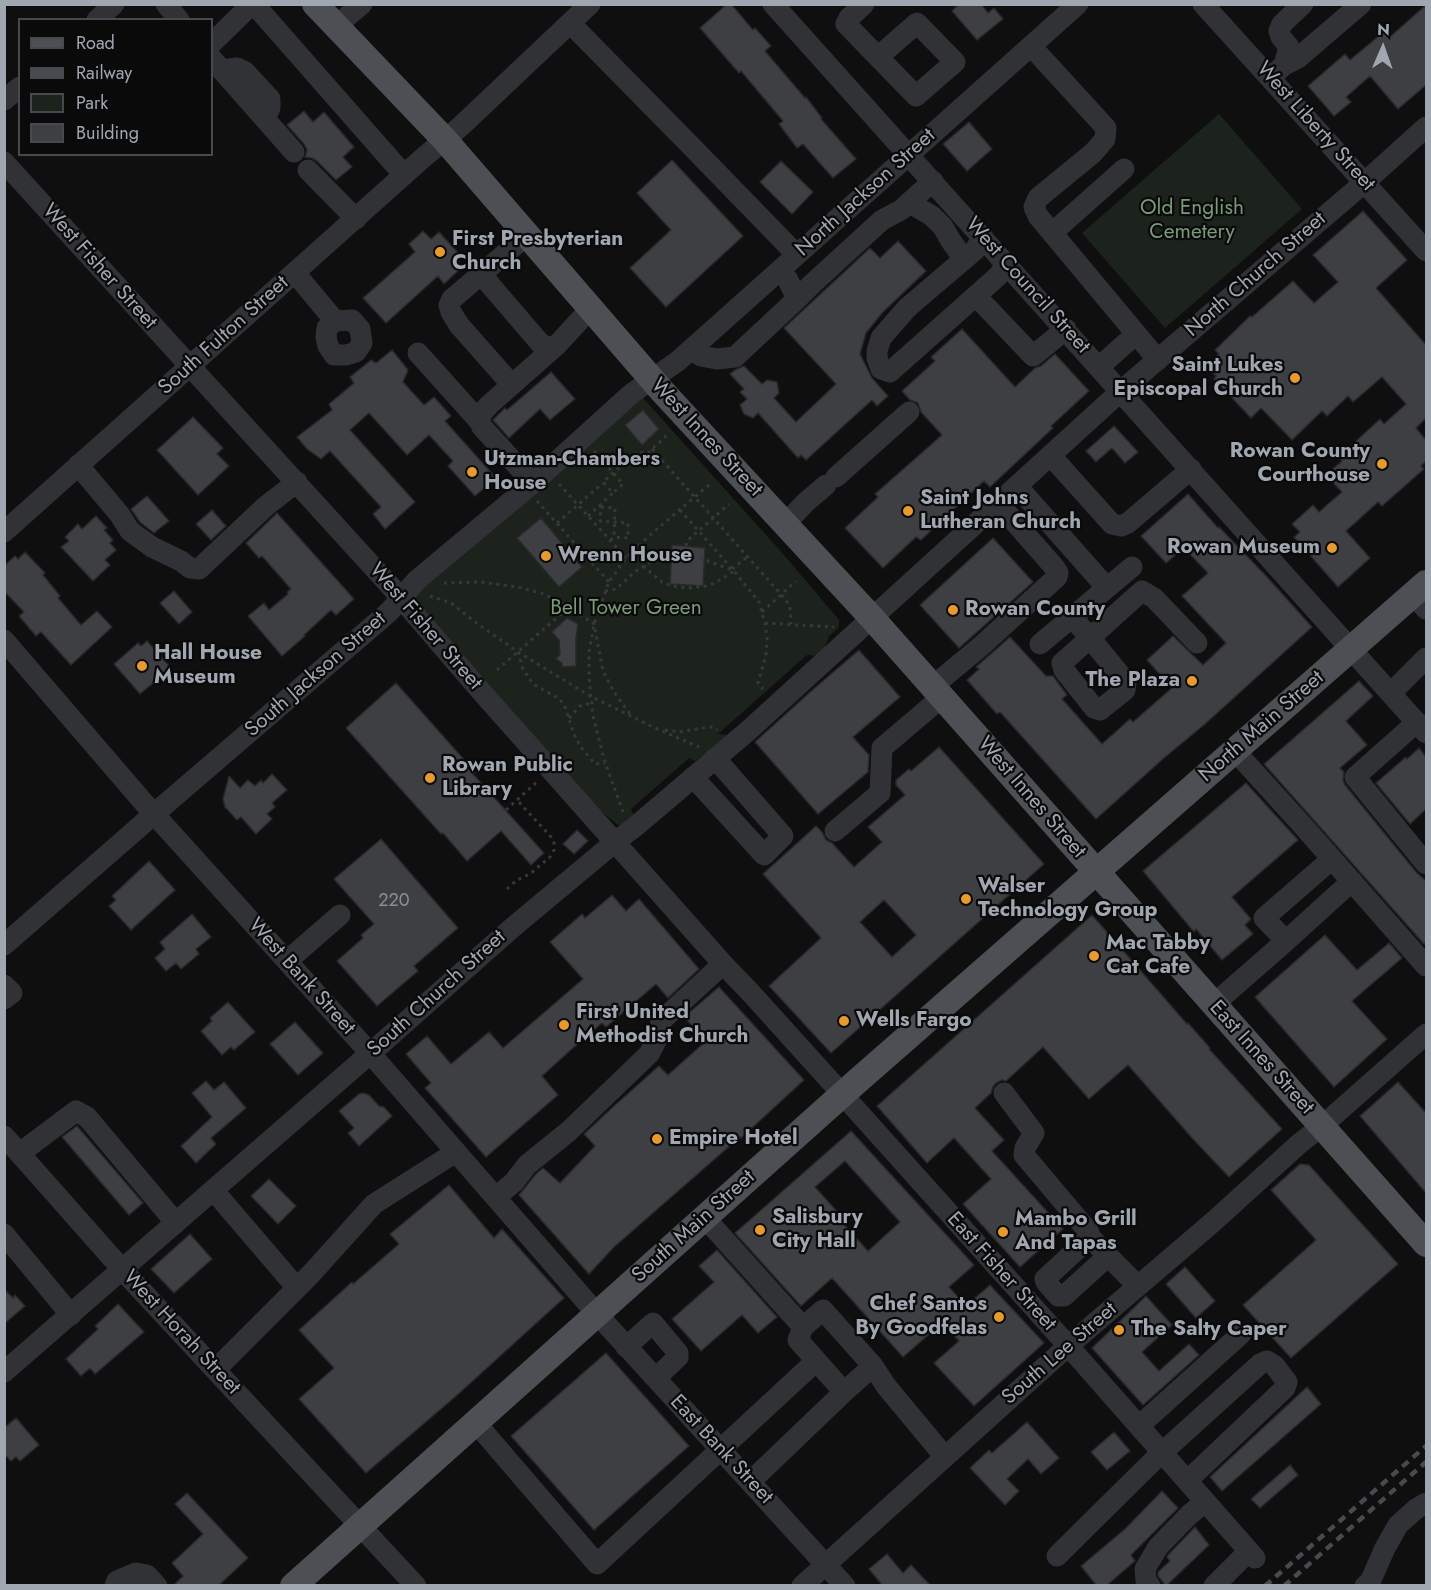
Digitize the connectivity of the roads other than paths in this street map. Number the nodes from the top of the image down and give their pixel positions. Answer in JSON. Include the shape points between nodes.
{"nodes":[{"id":1,"x":114,"y":4,"type":"edge"},
{"id":2,"x":166,"y":4,"type":"edge"},
{"id":3,"x":253,"y":4,"type":"edge"},
{"id":4,"x":315,"y":4,"type":"edge"},
{"id":5,"x":362,"y":4,"type":"edge"},
{"id":6,"x":590,"y":4,"type":"edge"},
{"id":7,"x":773,"y":4,"type":"edge"},
{"id":8,"x":864,"y":4,"type":"edge"},
{"id":9,"x":1078,"y":4,"type":"edge"},
{"id":10,"x":1203,"y":4,"type":"edge"},
{"id":11,"x":1303,"y":4,"type":"edge"},
{"id":12,"x":1361,"y":4,"type":"edge"},
{"id":13,"x":99,"y":18,"type":"edge"},
{"id":14,"x":176,"y":18,"type":"edge"},
{"id":15,"x":570,"y":23,"type":"junction"},
{"id":16,"x":336,"y":26,"type":"junction"},
{"id":17,"x":213,"y":42,"type":"edge"},
{"id":18,"x":1031,"y":46,"type":"junction"},
{"id":19,"x":878,"y":57,"type":"dead end"},
{"id":20,"x":217,"y":64,"type":"edge"},
{"id":21,"x":1277,"y":71,"type":"junction"},
{"id":22,"x":18,"y":89,"type":"edge"},
{"id":23,"x":4,"y":100,"type":"edge"},
{"id":24,"x":1426,"y":127,"type":"edge"},
{"id":25,"x":445,"y":140,"type":"junction"},
{"id":26,"x":294,"y":152,"type":"dead end"},
{"id":27,"x":909,"y":155,"type":"junction"},
{"id":28,"x":4,"y":162,"type":"edge"},
{"id":29,"x":308,"y":170,"type":"dead end"},
{"id":30,"x":1124,"y":170,"type":"dead end"},
{"id":31,"x":404,"y":175,"type":"junction"},
{"id":32,"x":933,"y":181,"type":"junction"},
{"id":33,"x":1365,"y":182,"type":"junction"},
{"id":34,"x":910,"y":203,"type":"junction"},
{"id":35,"x":356,"y":219,"type":"junction"},
{"id":36,"x":1052,"y":233,"type":"junction"},
{"id":37,"x":527,"y":235,"type":"junction"},
{"id":38,"x":982,"y":237,"type":"junction"},
{"id":39,"x":1426,"y":251,"type":"edge"},
{"id":40,"x":797,"y":255,"type":"junction"},
{"id":41,"x":964,"y":259,"type":"junction"},
{"id":42,"x":1007,"y":264,"type":"junction"},
{"id":43,"x":487,"y":268,"type":"junction"},
{"id":44,"x":780,"y":271,"type":"junction"},
{"id":45,"x":290,"y":277,"type":"junction"},
{"id":46,"x":976,"y":296,"type":"junction"},
{"id":47,"x":797,"y":299,"type":"junction"},
{"id":48,"x":590,"y":309,"type":"junction"},
{"id":49,"x":331,"y":324,"type":"dead end"},
{"id":50,"x":1066,"y":329,"type":"junction"},
{"id":51,"x":1136,"y":334,"type":"junction"},
{"id":52,"x":557,"y":345,"type":"junction"},
{"id":53,"x":691,"y":350,"type":"junction"},
{"id":54,"x":418,"y":353,"type":"dead end"},
{"id":55,"x":1158,"y":360,"type":"junction"},
{"id":56,"x":190,"y":366,"type":"junction"},
{"id":57,"x":1099,"y":367,"type":"junction"},
{"id":58,"x":651,"y":379,"type":"junction"},
{"id":59,"x":512,"y":385,"type":"junction"},
{"id":60,"x":1121,"y":391,"type":"junction"},
{"id":61,"x":909,"y":412,"type":"dead end"},
{"id":62,"x":480,"y":422,"type":"junction"},
{"id":63,"x":1051,"y":456,"type":"junction"},
{"id":64,"x":78,"y":465,"type":"junction"},
{"id":65,"x":1191,"y":469,"type":"junction"},
{"id":66,"x":297,"y":483,"type":"junction"},
{"id":67,"x":1017,"y":486,"type":"junction"},
{"id":68,"x":535,"y":492,"type":"junction"},
{"id":69,"x":998,"y":503,"type":"junction"},
{"id":70,"x":785,"y":524,"type":"junction"},
{"id":71,"x":4,"y":531,"type":"edge"},
{"id":72,"x":1132,"y":567,"type":"dead end"},
{"id":73,"x":1107,"y":588,"type":"junction"},
{"id":74,"x":1422,"y":595,"type":"edge"},
{"id":75,"x":401,"y":598,"type":"junction"},
{"id":76,"x":1072,"y":617,"type":"junction"},
{"id":77,"x":872,"y":618,"type":"junction"},
{"id":78,"x":4,"y":640,"type":"edge"},
{"id":79,"x":1197,"y":643,"type":"dead end"},
{"id":80,"x":1040,"y":644,"type":"dead end"},
{"id":81,"x":1352,"y":649,"type":"junction"},
{"id":82,"x":1426,"y":658,"type":"edge"},
{"id":83,"x":938,"y":692,"type":"junction"},
{"id":84,"x":1392,"y":693,"type":"junction"},
{"id":85,"x":1422,"y":727,"type":"edge"},
{"id":86,"x":1235,"y":751,"type":"junction"},
{"id":87,"x":707,"y":752,"type":"junction"},
{"id":88,"x":693,"y":777,"type":"junction"},
{"id":89,"x":154,"y":814,"type":"junction"},
{"id":90,"x":835,"y":831,"type":"dead end"},
{"id":91,"x":615,"y":842,"type":"junction"},
{"id":92,"x":1332,"y":859,"type":"junction"},
{"id":93,"x":1426,"y":864,"type":"edge"},
{"id":94,"x":1096,"y":871,"type":"junction"},
{"id":95,"x":1352,"y":881,"type":"junction"},
{"id":96,"x":340,"y":915,"type":"dead end"},
{"id":97,"x":1286,"y":941,"type":"junction"},
{"id":98,"x":4,"y":945,"type":"edge"},
{"id":99,"x":287,"y":961,"type":"junction"},
{"id":100,"x":723,"y":964,"type":"junction"},
{"id":101,"x":1426,"y":966,"type":"edge"},
{"id":102,"x":4,"y":985,"type":"edge"},
{"id":103,"x":4,"y":999,"type":"edge"},
{"id":104,"x":1214,"y":1004,"type":"junction"},
{"id":105,"x":1426,"y":1034,"type":"edge"},
{"id":106,"x":370,"y":1053,"type":"junction"},
{"id":107,"x":1004,"y":1093,"type":"dead end"},
{"id":108,"x":843,"y":1095,"type":"junction"},
{"id":109,"x":1322,"y":1126,"type":"junction"},
{"id":110,"x":4,"y":1136,"type":"edge"},
{"id":111,"x":456,"y":1152,"type":"junction"},
{"id":112,"x":20,"y":1153,"type":"junction"},
{"id":113,"x":214,"y":1191,"type":"junction"},
{"id":114,"x":496,"y":1197,"type":"junction"},
{"id":115,"x":705,"y":1218,"type":"junction"},
{"id":116,"x":176,"y":1223,"type":"junction"},
{"id":117,"x":4,"y":1234,"type":"edge"},
{"id":118,"x":1091,"y":1238,"type":"junction"},
{"id":119,"x":1426,"y":1244,"type":"edge"},
{"id":120,"x":1108,"y":1256,"type":"junction"},
{"id":121,"x":123,"y":1270,"type":"junction"},
{"id":122,"x":1138,"y":1286,"type":"junction"},
{"id":123,"x":297,"y":1288,"type":"junction"},
{"id":124,"x":597,"y":1314,"type":"junction"},
{"id":125,"x":71,"y":1315,"type":"junction"},
{"id":126,"x":803,"y":1327,"type":"junction"},
{"id":127,"x":1241,"y":1334,"type":"dead end"},
{"id":128,"x":1068,"y":1346,"type":"junction"},
{"id":129,"x":626,"y":1347,"type":"junction"},
{"id":130,"x":816,"y":1361,"type":"junction"},
{"id":131,"x":873,"y":1366,"type":"junction"},
{"id":132,"x":216,"y":1369,"type":"junction"},
{"id":133,"x":4,"y":1372,"type":"edge"},
{"id":134,"x":656,"y":1378,"type":"junction"},
{"id":135,"x":844,"y":1392,"type":"junction"},
{"id":136,"x":476,"y":1423,"type":"junction"},
{"id":137,"x":1139,"y":1426,"type":"junction"},
{"id":138,"x":721,"y":1449,"type":"junction"},
{"id":139,"x":1162,"y":1452,"type":"junction"},
{"id":140,"x":945,"y":1457,"type":"junction"},
{"id":141,"x":1187,"y":1481,"type":"junction"},
{"id":142,"x":750,"y":1482,"type":"junction"},
{"id":143,"x":1205,"y":1502,"type":"junction"},
{"id":144,"x":1426,"y":1503,"type":"edge"},
{"id":145,"x":362,"y":1526,"type":"junction"},
{"id":146,"x":1057,"y":1556,"type":"dead end"},
{"id":147,"x":826,"y":1564,"type":"junction"},
{"id":148,"x":115,"y":1586,"type":"edge"},
{"id":149,"x":157,"y":1586,"type":"edge"},
{"id":150,"x":294,"y":1586,"type":"edge"},
{"id":151,"x":416,"y":1586,"type":"edge"},
{"id":152,"x":802,"y":1586,"type":"edge"},
{"id":153,"x":845,"y":1586,"type":"edge"},
{"id":154,"x":1150,"y":1586,"type":"edge"},
{"id":155,"x":1214,"y":1586,"type":"edge"},
{"id":156,"x":1365,"y":1586,"type":"edge"}],
"edges":[{"from":1,"to":13,"type":"street"},
{"from":2,"to":14,"type":"street"},
{"from":3,"to":17,"type":"street"},
{"from":3,"to":31,"type":"street"},
{"from":4,"to":16,"type":"main road","name":"West Innes Street"},
{"from":5,"to":16,"type":"street"},
{"from":6,"to":15,"type":"street","name":"South Fulton Street"},
{"from":7,"to":27,"type":"street","name":"West Council Street"},
{"from":8,"to":19,"type":"street","via":[[846,24]]},
{"from":9,"to":18,"type":"street","name":"North Jackson Street"},
{"from":10,"to":21,"type":"street","name":"West Liberty Street"},
{"from":11,"to":21,"type":"street","via":[[1279,31],[1288,47]]},
{"from":12,"to":21,"type":"street"},
{"from":15,"to":25,"type":"street","name":"South Fulton Street"},
{"from":15,"to":40,"type":"street"},
{"from":16,"to":25,"type":"main road","name":"West Innes Street"},
{"from":18,"to":27,"type":"street","name":"North Jackson Street"},
{"from":18,"to":36,"type":"street","via":[[1106,128],[1106,139],[1093,153],[1038,198],[1034,207]]},
{"from":20,"to":26,"type":"street","via":[[245,72],[270,99],[265,118]]},
{"from":21,"to":33,"type":"street","name":"West Liberty Street"},
{"from":22,"to":23,"type":"street"},
{"from":24,"to":33,"type":"street","name":"North Church Street"},
{"from":25,"to":31,"type":"street","name":"South Fulton Street"},
{"from":25,"to":37,"type":"main road","name":"West Innes Street"},
{"from":27,"to":32,"type":"street","name":"West Council Street"},
{"from":27,"to":40,"type":"street","name":"North Jackson Street"},
{"from":28,"to":56,"type":"street","name":"West Fisher Street"},
{"from":29,"to":35,"type":"street"},
{"from":30,"to":36,"type":"street"},
{"from":31,"to":35,"type":"street","name":"South Fulton Street"},
{"from":32,"to":34,"type":"street"},
{"from":32,"to":38,"type":"street","name":"West Council Street"},
{"from":33,"to":39,"type":"street","name":"West Liberty Street"},
{"from":33,"to":55,"type":"street","name":"North Church Street"},
{"from":34,"to":41,"type":"street","via":[[943,227]]},
{"from":34,"to":47,"type":"street","via":[[882,220]]},
{"from":35,"to":45,"type":"street","name":"South Fulton Street"},
{"from":36,"to":51,"type":"street"},
{"from":37,"to":43,"type":"street"},
{"from":37,"to":48,"type":"main road","name":"West Innes Street"},
{"from":38,"to":41,"type":"street"},
{"from":38,"to":42,"type":"street","name":"West Council Street"},
{"from":40,"to":44,"type":"street","name":"North Jackson Street"},
{"from":41,"to":46,"type":"street","via":[[907,308],[881,338],[876,358],[881,369],[890,372]]},
{"from":42,"to":46,"type":"street"},
{"from":42,"to":50,"type":"street","name":"West Council Street"},
{"from":43,"to":52,"type":"street","via":[[486,280],[540,343],[549,348]]},
{"from":43,"to":59,"type":"street","via":[[449,305],[459,325]]},
{"from":44,"to":47,"type":"street"},
{"from":44,"to":53,"type":"street","name":"North Jackson Street"},
{"from":45,"to":49,"type":"street"},
{"from":45,"to":56,"type":"street","name":"South Fulton Street"},
{"from":46,"to":50,"type":"street","via":[[1033,356]]},
{"from":47,"to":53,"type":"street","via":[[735,357],[701,356]]},
{"from":48,"to":52,"type":"street"},
{"from":48,"to":58,"type":"main road","name":"West Innes Street"},
{"from":50,"to":57,"type":"street","name":"West Council Street"},
{"from":51,"to":55,"type":"street"},
{"from":51,"to":57,"type":"street"},
{"from":52,"to":59,"type":"street"},
{"from":53,"to":58,"type":"street","name":"North Jackson Street"},
{"from":54,"to":62,"type":"street"},
{"from":55,"to":60,"type":"street","name":"North Church Street"},
{"from":56,"to":64,"type":"street","name":"South Fulton Street"},
{"from":56,"to":66,"type":"street","name":"West Fisher Street"},
{"from":57,"to":60,"type":"street","name":"West Council Street"},
{"from":58,"to":68,"type":"street","name":"South Jackson Street","via":[[631,394]]},
{"from":58,"to":70,"type":"main road","name":"West Innes Street"},
{"from":59,"to":62,"type":"street","via":[[481,414]]},
{"from":60,"to":63,"type":"street","name":"North Church Street"},
{"from":60,"to":65,"type":"street","name":"West Council Street"},
{"from":61,"to":70,"type":"street"},
{"from":62,"to":68,"type":"street"},
{"from":63,"to":65,"type":"street","via":[[1112,524],[1121,526]]},
{"from":63,"to":67,"type":"street","name":"North Church Street"},
{"from":64,"to":66,"type":"street","via":[[130,531],[190,568],[199,569],[266,506]]},
{"from":64,"to":71,"type":"street","name":"South Fulton Street"},
{"from":65,"to":81,"type":"street","name":"West Council Street"},
{"from":66,"to":75,"type":"street","name":"West Fisher Street"},
{"from":67,"to":69,"type":"street","name":"North Church Street"},
{"from":67,"to":73,"type":"street"},
{"from":68,"to":75,"type":"street","name":"South Jackson Street","via":[[417,580]]},
{"from":69,"to":77,"type":"street","name":"North Church Street"},
{"from":69,"to":83,"type":"street","via":[[1055,568],[1057,577],[980,646]]},
{"from":70,"to":77,"type":"main road","name":"West Innes Street"},
{"from":72,"to":73,"type":"street"},
{"from":73,"to":76,"type":"street"},
{"from":74,"to":81,"type":"main road","name":"North Main Street"},
{"from":75,"to":89,"type":"street","name":"South Jackson Street"},
{"from":75,"to":91,"type":"street","name":"West Fisher Street"},
{"from":76,"to":79,"type":"street","via":[[1090,638],[1142,591],[1154,598]]},
{"from":76,"to":80,"type":"street"},
{"from":77,"to":83,"type":"main road","name":"West Innes Street"},
{"from":77,"to":87,"type":"street","name":"South Church Street","via":[[749,730]]},
{"from":78,"to":89,"type":"street","name":"West Bank Street"},
{"from":81,"to":84,"type":"street","name":"West Council Street"},
{"from":81,"to":86,"type":"main road","name":"North Main Street"},
{"from":82,"to":84,"type":"street"},
{"from":83,"to":90,"type":"street","via":[[882,748],[879,793]]},
{"from":83,"to":94,"type":"main road","name":"West Innes Street"},
{"from":84,"to":85,"type":"street","name":"West Council Street"},
{"from":85,"to":93,"type":"street","via":[[1355,777]]},
{"from":86,"to":92,"type":"street"},
{"from":86,"to":94,"type":"main road","name":"North Main Street"},
{"from":87,"to":88,"type":"street","name":"South Church Street"},
{"from":87,"to":88,"type":"street","via":[[783,836],[764,855]]},
{"from":88,"to":91,"type":"street","name":"South Church Street"},
{"from":89,"to":98,"type":"street","name":"South Jackson Street"},
{"from":89,"to":99,"type":"street","name":"West Bank Street"},
{"from":91,"to":100,"type":"street","name":"West Fisher Street"},
{"from":91,"to":106,"type":"street","name":"South Church Street"},
{"from":92,"to":95,"type":"street"},
{"from":92,"to":97,"type":"street","via":[[1264,918]]},
{"from":94,"to":104,"type":"main road","name":"East Innes Street"},
{"from":94,"to":108,"type":"main road","name":"South Main Street"},
{"from":95,"to":97,"type":"street"},
{"from":95,"to":101,"type":"street"},
{"from":96,"to":99,"type":"street"},
{"from":97,"to":104,"type":"street"},
{"from":99,"to":106,"type":"street","name":"West Bank Street"},
{"from":100,"to":108,"type":"street","name":"West Fisher Street"},
{"from":100,"to":114,"type":"street","via":[[661,1021],[650,1054],[569,1131],[526,1165]]},
{"from":102,"to":103,"type":"street","via":[[12,993]]},
{"from":104,"to":109,"type":"main road","name":"East Innes Street"},
{"from":105,"to":109,"type":"street","name":"South Lee Street"},
{"from":106,"to":111,"type":"street","name":"West Bank Street"},
{"from":106,"to":113,"type":"street","name":"South Church Street"},
{"from":107,"to":118,"type":"street","via":[[1034,1133],[1024,1155]]},
{"from":108,"to":115,"type":"main road","name":"South Main Street"},
{"from":108,"to":128,"type":"street","name":"East Fisher Street"},
{"from":109,"to":119,"type":"main road","name":"East Innes Street"},
{"from":109,"to":122,"type":"street","name":"South Lee Street"},
{"from":110,"to":112,"type":"street","name":"West Horah Street"},
{"from":111,"to":114,"type":"street","name":"West Bank Street"},
{"from":111,"to":123,"type":"street","via":[[374,1204]]},
{"from":112,"to":116,"type":"street","via":[[76,1111],[87,1117]]},
{"from":112,"to":121,"type":"street","name":"West Horah Street"},
{"from":113,"to":116,"type":"street","name":"South Church Street"},
{"from":113,"to":123,"type":"street"},
{"from":114,"to":124,"type":"street","name":"West Bank Street"},
{"from":115,"to":124,"type":"main road","name":"South Main Street"},
{"from":115,"to":126,"type":"street"},
{"from":116,"to":121,"type":"street","name":"South Church Street"},
{"from":117,"to":125,"type":"street"},
{"from":118,"to":120,"type":"street"},
{"from":118,"to":120,"type":"street","via":[[1045,1278],[1058,1296],[1064,1296]]},
{"from":120,"to":122,"type":"street"},
{"from":121,"to":125,"type":"street","name":"South Church Street"},
{"from":121,"to":132,"type":"street","name":"West Horah Street"},
{"from":122,"to":128,"type":"street","name":"South Lee Street"},
{"from":123,"to":132,"type":"street"},
{"from":124,"to":129,"type":"street","name":"East Bank Street"},
{"from":124,"to":136,"type":"main road","name":"South Main Street"},
{"from":125,"to":133,"type":"street","name":"South Church Street"},
{"from":126,"to":130,"type":"street","via":[[798,1340]]},
{"from":126,"to":131,"type":"street","via":[[823,1310]]},
{"from":127,"to":137,"type":"street"},
{"from":128,"to":137,"type":"street","name":"East Fisher Street"},
{"from":128,"to":140,"type":"street","name":"South Lee Street"},
{"from":129,"to":134,"type":"street","name":"East Bank Street"},
{"from":129,"to":134,"type":"street","via":[[653,1323],[678,1353]]},
{"from":130,"to":135,"type":"street"},
{"from":130,"to":138,"type":"street"},
{"from":131,"to":135,"type":"street"},
{"from":131,"to":140,"type":"street"},
{"from":132,"to":145,"type":"street","name":"West Horah Street"},
{"from":134,"to":138,"type":"street","name":"East Bank Street"},
{"from":135,"to":142,"type":"street"},
{"from":136,"to":138,"type":"street","via":[[597,1564]]},
{"from":136,"to":145,"type":"main road","name":"South Main Street"},
{"from":137,"to":139,"type":"street","name":"East Fisher Street"},
{"from":138,"to":142,"type":"street","name":"East Bank Street"},
{"from":139,"to":141,"type":"street","name":"East Fisher Street"},
{"from":139,"to":141,"type":"street","via":[[1260,1364],[1268,1361],[1274,1365],[1287,1382],[1285,1388]]},
{"from":139,"to":146,"type":"street"},
{"from":140,"to":147,"type":"street","name":"South Lee Street"},
{"from":141,"to":143,"type":"street","name":"East Fisher Street"},
{"from":142,"to":147,"type":"street","name":"East Bank Street"},
{"from":143,"to":154,"type":"street","via":[[1158,1546],[1145,1569]]},
{"from":143,"to":155,"type":"street","name":"East Fisher Street","via":[[1252,1554]]},
{"from":144,"to":156,"type":"street","via":[[1398,1525]]},
{"from":145,"to":150,"type":"main road","name":"South Main Street"},
{"from":145,"to":151,"type":"street","name":"West Horah Street"},
{"from":147,"to":152,"type":"street","name":"South Lee Street"},
{"from":147,"to":153,"type":"street","name":"East Bank Street"},
{"from":148,"to":149,"type":"street","via":[[117,1581],[136,1573],[147,1575]]}]}
